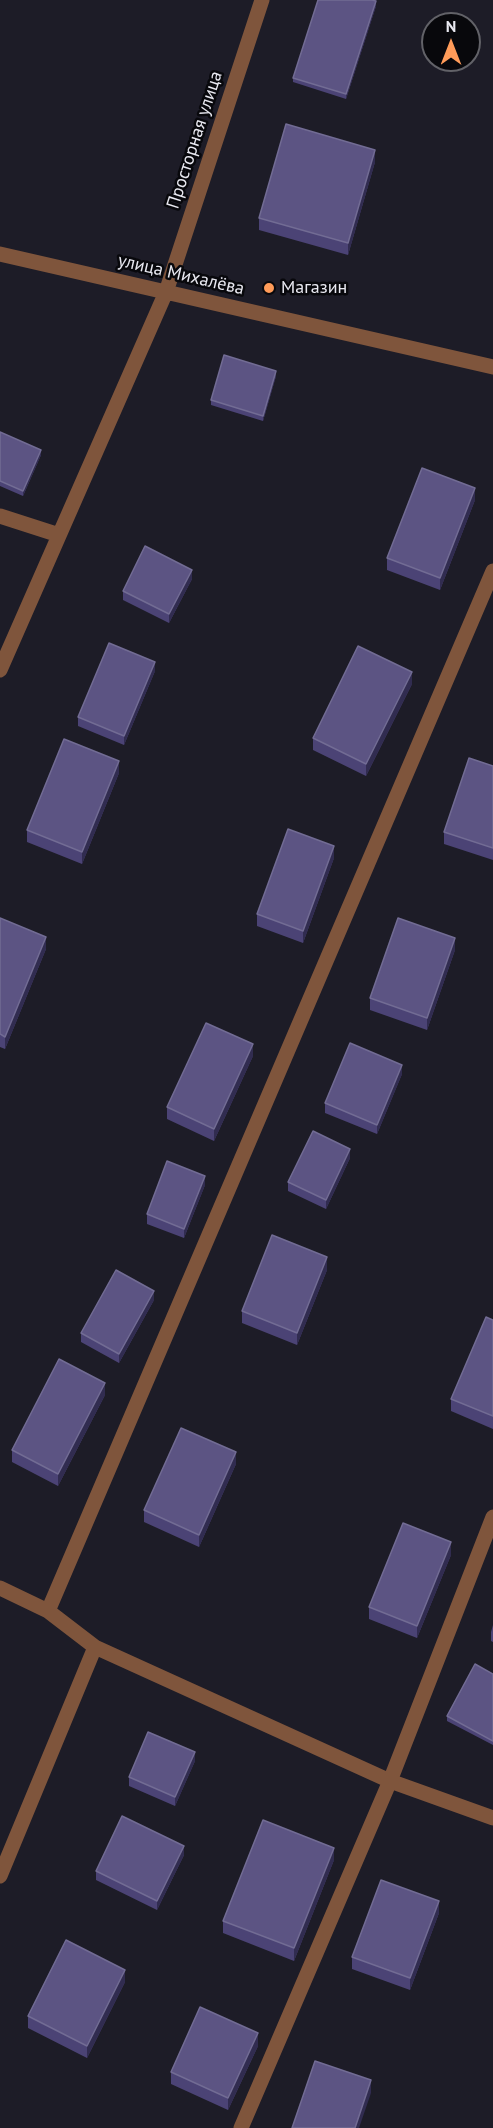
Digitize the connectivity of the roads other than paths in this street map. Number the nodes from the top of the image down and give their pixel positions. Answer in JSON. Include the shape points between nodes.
{"nodes":[{"id":1,"x":262,"y":0,"type":"edge"},
{"id":2,"x":0,"y":254,"type":"edge"},
{"id":3,"x":166,"y":292,"type":"junction"},
{"id":4,"x":493,"y":367,"type":"edge"},
{"id":5,"x":0,"y":516,"type":"edge"},
{"id":6,"x":59,"y":535,"type":"junction"},
{"id":7,"x":493,"y":571,"type":"edge"},
{"id":8,"x":0,"y":670,"type":"edge"},
{"id":9,"x":493,"y":1517,"type":"edge"},
{"id":10,"x":0,"y":1588,"type":"edge"},
{"id":11,"x":48,"y":1611,"type":"junction"},
{"id":12,"x":95,"y":1647,"type":"junction"},
{"id":13,"x":390,"y":1781,"type":"junction"},
{"id":14,"x":493,"y":1818,"type":"edge"},
{"id":15,"x":0,"y":1876,"type":"edge"},
{"id":16,"x":241,"y":2128,"type":"edge"}],
"edges":[{"from":1,"to":3,"type":"street","name":"Просторная улица"},
{"from":2,"to":3,"type":"street","name":"улица Михалёва"},
{"from":3,"to":4,"type":"street","name":"улица Михалёва"},
{"from":3,"to":6,"type":"street","name":"Просторная улица"},
{"from":5,"to":6,"type":"street"},
{"from":6,"to":8,"type":"street","name":"Просторная улица"},
{"from":7,"to":11,"type":"street"},
{"from":9,"to":13,"type":"street"},
{"from":10,"to":11,"type":"street"},
{"from":11,"to":12,"type":"street"},
{"from":12,"to":13,"type":"street"},
{"from":12,"to":15,"type":"street"},
{"from":13,"to":14,"type":"street"},
{"from":13,"to":16,"type":"street"}]}
